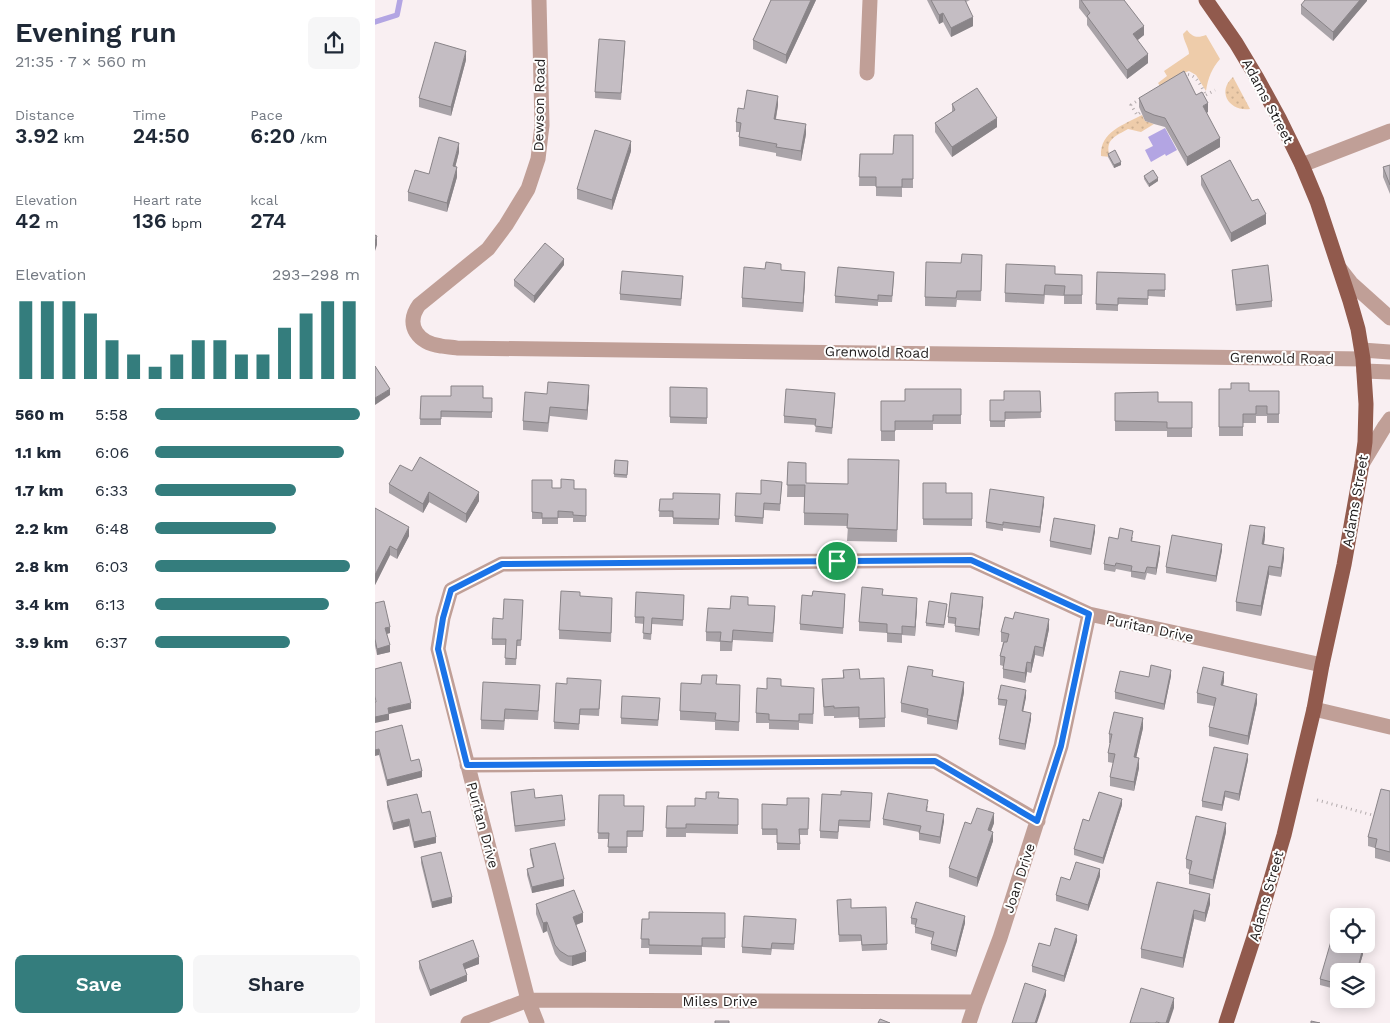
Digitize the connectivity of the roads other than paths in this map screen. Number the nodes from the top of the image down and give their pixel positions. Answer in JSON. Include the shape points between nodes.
{"nodes":[{"id":1,"x":539,"y":0,"type":"edge"},
{"id":2,"x":870,"y":0,"type":"edge"},
{"id":3,"x":1206,"y":0,"type":"edge"},
{"id":4,"x":867,"y":73,"type":"dead end"},
{"id":5,"x":1390,"y":132,"type":"edge"},
{"id":6,"x":1302,"y":165,"type":"junction"},
{"id":7,"x":1340,"y":269,"type":"junction"},
{"id":8,"x":414,"y":312,"type":"joint"},
{"id":9,"x":1390,"y":318,"type":"edge"},
{"id":10,"x":1390,"y":352,"type":"edge"},
{"id":11,"x":1363,"y":360,"type":"junction"},
{"id":12,"x":1390,"y":372,"type":"edge"},
{"id":13,"x":1390,"y":419,"type":"edge"},
{"id":14,"x":1362,"y":464,"type":"junction"},
{"id":15,"x":1089,"y":614,"type":"junction"},
{"id":16,"x":1322,"y":665,"type":"junction"},
{"id":17,"x":1314,"y":709,"type":"junction"},
{"id":18,"x":1390,"y":726,"type":"edge"},
{"id":19,"x":467,"y":765,"type":"junction"},
{"id":20,"x":1037,"y":821,"type":"junction"},
{"id":21,"x":528,"y":1000,"type":"junction"},
{"id":22,"x":976,"y":1002,"type":"junction"},
{"id":23,"x":468,"y":1023,"type":"edge"},
{"id":24,"x":537,"y":1023,"type":"edge"},
{"id":25,"x":969,"y":1023,"type":"edge"},
{"id":26,"x":1226,"y":1023,"type":"edge"}],
"edges":[{"from":1,"to":8,"type":"street","name":"Dewson Road","via":[[542,125],[538,159],[528,189],[488,250]]},
{"from":2,"to":4,"type":"street"},
{"from":3,"to":6,"type":"main road","name":"Adams Street","via":[[1257,78]]},
{"from":5,"to":6,"type":"street"},
{"from":6,"to":7,"type":"main road","name":"Adams Street"},
{"from":7,"to":9,"type":"street"},
{"from":7,"to":11,"type":"main road","name":"Adams Street","via":[[1351,301]]},
{"from":8,"to":11,"type":"street","name":"Grenwold Road","via":[[413,324],[417,335],[427,342],[457,348]]},
{"from":10,"to":11,"type":"street"},
{"from":11,"to":12,"type":"street"},
{"from":11,"to":14,"type":"main road","name":"Adams Street","via":[[1366,418]]},
{"from":13,"to":14,"type":"street"},
{"from":14,"to":16,"type":"main road","name":"Adams Street"},
{"from":15,"to":16,"type":"street","name":"Puritan Drive"},
{"from":15,"to":19,"type":"street","name":"Puritan Drive","via":[[971,560],[502,564],[451,590],[443,618],[438,649]]},
{"from":15,"to":20,"type":"street","name":"Joan Drive","via":[[1061,746]]},
{"from":16,"to":17,"type":"main road","name":"Adams Street"},
{"from":17,"to":18,"type":"street"},
{"from":17,"to":26,"type":"main road","name":"Adams Street","via":[[1284,835]]},
{"from":19,"to":20,"type":"street","via":[[935,761]]},
{"from":19,"to":21,"type":"street","name":"Puritan Drive"},
{"from":20,"to":22,"type":"street","name":"Joan Drive"},
{"from":21,"to":22,"type":"street","name":"Miles Drive"},
{"from":21,"to":23,"type":"street","name":"Miles Drive"},
{"from":21,"to":24,"type":"street","name":"Puritan Drive"},
{"from":22,"to":25,"type":"street","name":"Joan Drive"}]}
